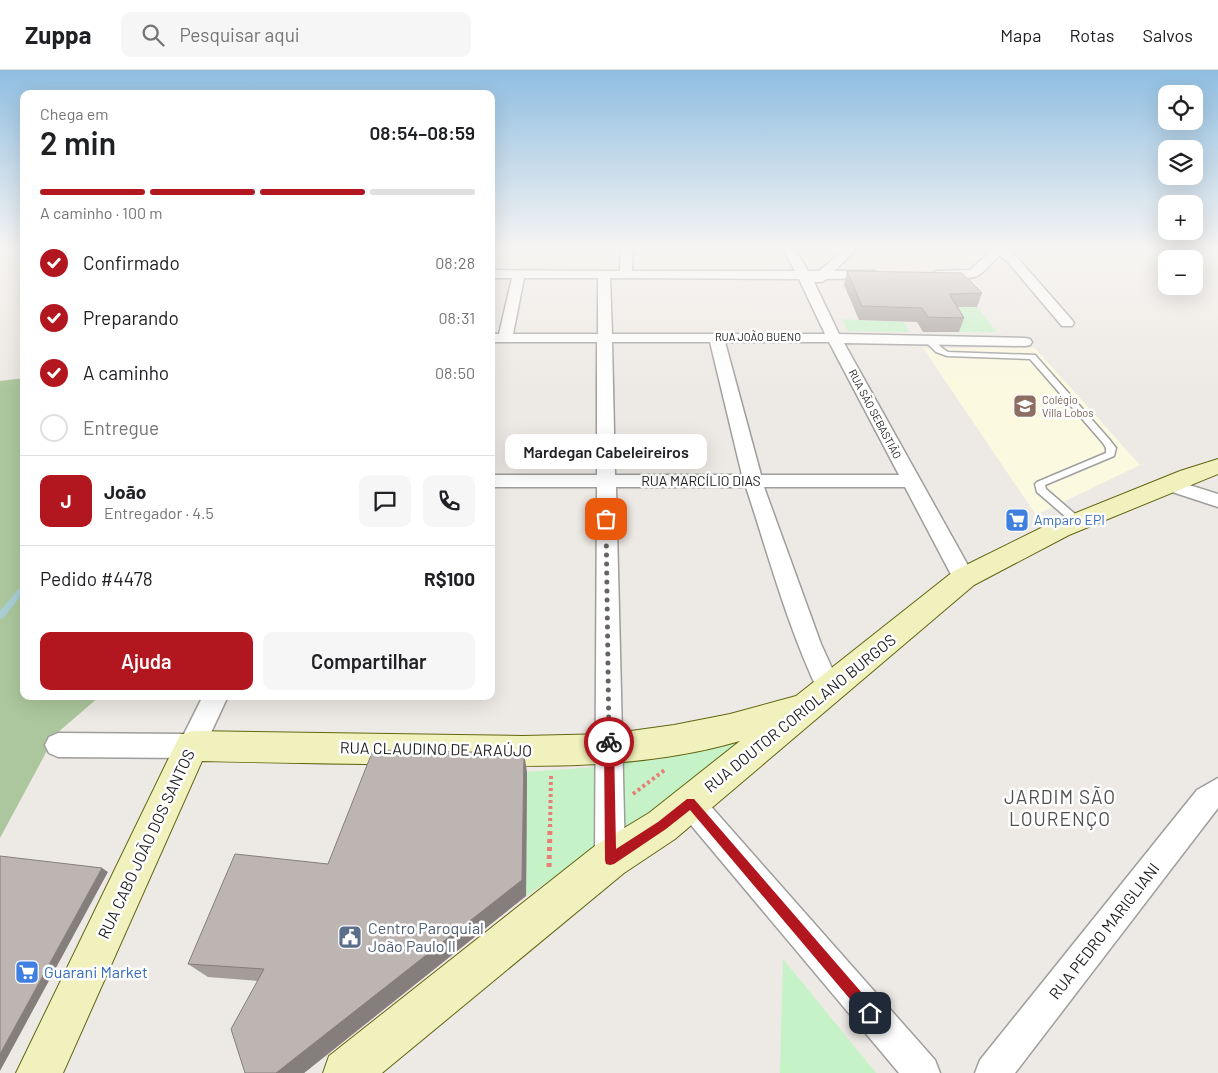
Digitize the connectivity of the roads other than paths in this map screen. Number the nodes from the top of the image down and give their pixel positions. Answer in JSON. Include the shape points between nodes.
{"nodes":[{"id":1,"x":512,"y":296,"type":"edge"},
{"id":2,"x":604,"y":296,"type":"edge"},
{"id":3,"x":814,"y":296,"type":"edge"},
{"id":4,"x":1044,"y":296,"type":"edge"},
{"id":5,"x":1067,"y":323,"type":"dead end"},
{"id":6,"x":716,"y":337,"type":"junction"},
{"id":7,"x":498,"y":338,"type":"edge"},
{"id":8,"x":605,"y":338,"type":"junction"},
{"id":9,"x":834,"y":338,"type":"junction"},
{"id":10,"x":930,"y":340,"type":"junction"},
{"id":11,"x":1021,"y":342,"type":"joint"},
{"id":12,"x":1032,"y":357,"type":"junction"},
{"id":13,"x":1218,"y":452,"type":"edge"},
{"id":14,"x":1218,"y":466,"type":"edge"},
{"id":15,"x":1178,"y":480,"type":"junction"},
{"id":16,"x":495,"y":481,"type":"edge"},
{"id":17,"x":606,"y":481,"type":"junction"},
{"id":18,"x":753,"y":481,"type":"junction"},
{"id":19,"x":910,"y":481,"type":"junction"},
{"id":20,"x":1218,"y":501,"type":"edge"},
{"id":21,"x":1078,"y":522,"type":"junction"},
{"id":22,"x":964,"y":578,"type":"junction"},
{"id":23,"x":819,"y":697,"type":"junction"},
{"id":24,"x":214,"y":700,"type":"edge"},
{"id":25,"x":58,"y":745,"type":"dead end"},
{"id":26,"x":192,"y":746,"type":"junction"},
{"id":27,"x":609,"y":749,"type":"junction"},
{"id":28,"x":1218,"y":791,"type":"edge"},
{"id":29,"x":690,"y":802,"type":"junction"},
{"id":30,"x":610,"y":860,"type":"junction"},
{"id":31,"x":365,"y":1067,"type":"edge"},
{"id":32,"x":39,"y":1073,"type":"edge"},
{"id":33,"x":922,"y":1073,"type":"edge"},
{"id":34,"x":993,"y":1073,"type":"edge"}],
"edges":[{"from":1,"to":7,"type":"street"},
{"from":2,"to":8,"type":"street"},
{"from":3,"to":9,"type":"street","name":"RUA SÃO SEBASTIÃO"},
{"from":4,"to":5,"type":"street"},
{"from":6,"to":8,"type":"street","name":"RUA JOÃO BUENO"},
{"from":6,"to":9,"type":"street","name":"RUA JOÃO BUENO"},
{"from":6,"to":18,"type":"street"},
{"from":7,"to":8,"type":"street","name":"RUA JOÃO BUENO"},
{"from":8,"to":17,"type":"street"},
{"from":9,"to":10,"type":"street","name":"RUA JOÃO BUENO"},
{"from":9,"to":19,"type":"street","name":"RUA SÃO SEBASTIÃO"},
{"from":10,"to":11,"type":"street","name":"RUA JOÃO BUENO"},
{"from":10,"to":12,"type":"lane","via":[[947,354]]},
{"from":11,"to":12,"type":"lane"},
{"from":12,"to":21,"type":"lane","via":[[1111,448],[1111,454],[1040,484],[1041,490]]},
{"from":13,"to":15,"type":"street"},
{"from":14,"to":15,"type":"street"},
{"from":15,"to":20,"type":"street"},
{"from":15,"to":21,"type":"street","name":"RUA DOUTOR CORIOLANO BURGOS"},
{"from":16,"to":17,"type":"street","name":"RUA MARCÍLIO DIAS"},
{"from":17,"to":18,"type":"street","name":"RUA MARCÍLIO DIAS"},
{"from":17,"to":27,"type":"street"},
{"from":18,"to":19,"type":"street","name":"RUA MARCÍLIO DIAS"},
{"from":18,"to":23,"type":"street","via":[[809,644]]},
{"from":19,"to":22,"type":"street","name":"RUA SÃO SEBASTIÃO"},
{"from":21,"to":22,"type":"street","name":"RUA DOUTOR CORIOLANO BURGOS"},
{"from":22,"to":23,"type":"street","name":"RUA DOUTOR CORIOLANO BURGOS"},
{"from":23,"to":27,"type":"street","name":"RUA CLAUDINO DE ARAÚJO","via":[[730,729]]},
{"from":23,"to":29,"type":"street","name":"RUA DOUTOR CORIOLANO BURGOS"},
{"from":24,"to":26,"type":"street","name":"RUA CABO JOÃO DOS SANTOS"},
{"from":25,"to":26,"type":"street","name":"RUA CLAUDINO DE ARAÚJO"},
{"from":26,"to":27,"type":"street","name":"RUA CLAUDINO DE ARAÚJO"},
{"from":26,"to":32,"type":"street","name":"RUA CABO JOÃO DOS SANTOS"},
{"from":27,"to":30,"type":"street"},
{"from":28,"to":34,"type":"street","name":"RUA PEDRO MARIGLIANI","via":[[1207,799]]},
{"from":29,"to":30,"type":"street","name":"RUA DOUTOR CORIOLANO BURGOS","via":[[662,826]]},
{"from":29,"to":33,"type":"street"},
{"from":30,"to":31,"type":"street","name":"RUA DOUTOR CORIOLANO BURGOS"}]}
